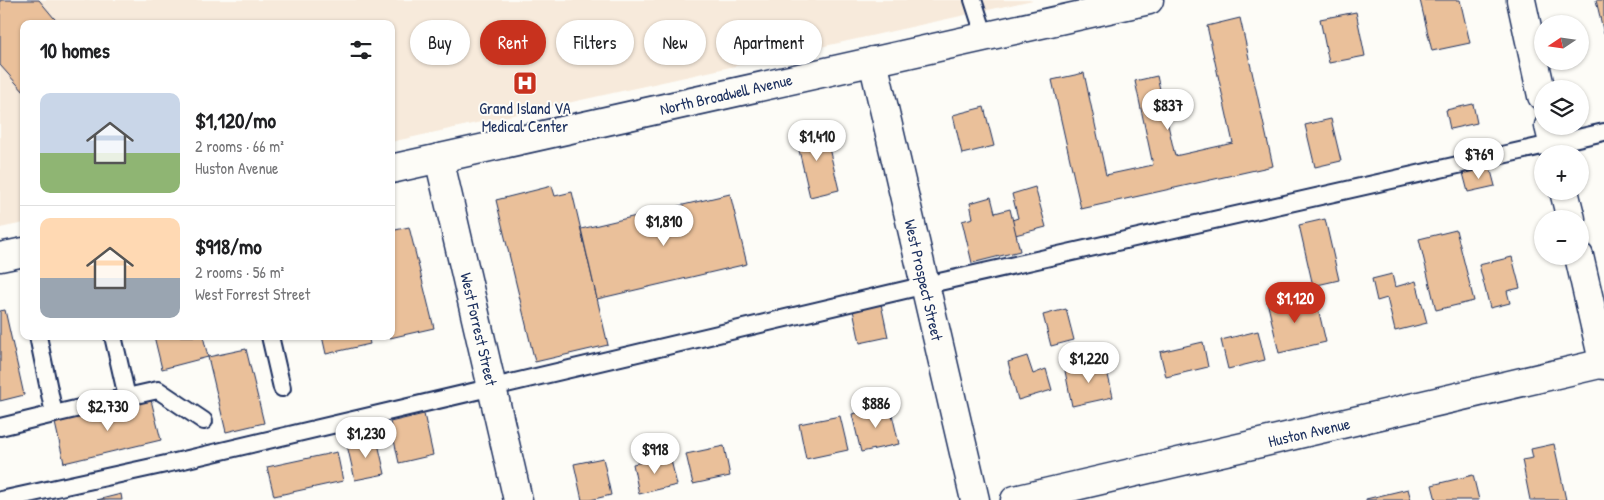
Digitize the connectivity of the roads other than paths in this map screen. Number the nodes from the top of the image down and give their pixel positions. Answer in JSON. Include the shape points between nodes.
{"nodes":[{"id":1,"x":973,"y":0,"type":"edge"},
{"id":2,"x":1149,"y":0,"type":"edge"},
{"id":3,"x":1520,"y":0,"type":"edge"},
{"id":4,"x":985,"y":37,"type":"junction"},
{"id":5,"x":873,"y":61,"type":"junction"},
{"id":6,"x":1538,"y":80,"type":"edge"},
{"id":7,"x":1604,"y":132,"type":"edge"},
{"id":8,"x":1553,"y":141,"type":"edge"},
{"id":9,"x":439,"y":158,"type":"junction"},
{"id":10,"x":395,"y":168,"type":"edge"},
{"id":11,"x":1581,"y":265,"type":"edge"},
{"id":12,"x":926,"y":285,"type":"junction"},
{"id":13,"x":39,"y":340,"type":"edge"},
{"id":14,"x":114,"y":340,"type":"edge"},
{"id":15,"x":271,"y":340,"type":"edge"},
{"id":16,"x":1604,"y":364,"type":"edge"},
{"id":17,"x":492,"y":387,"type":"junction"},
{"id":18,"x":282,"y":388,"type":"dead end"},
{"id":19,"x":127,"y":397,"type":"junction"},
{"id":20,"x":54,"y":414,"type":"junction"},
{"id":21,"x":204,"y":421,"type":"dead end"},
{"id":22,"x":0,"y":427,"type":"edge"},
{"id":23,"x":1,"y":500,"type":"edge"},
{"id":24,"x":518,"y":500,"type":"edge"},
{"id":25,"x":975,"y":500,"type":"edge"},
{"id":26,"x":1015,"y":500,"type":"edge"}],
"edges":[{"from":1,"to":4,"type":"lane"},
{"from":2,"to":4,"type":"street","name":"North Broadwell Avenue"},
{"from":3,"to":6,"type":"street"},
{"from":4,"to":5,"type":"street","name":"North Broadwell Avenue"},
{"from":5,"to":9,"type":"street","name":"North Broadwell Avenue"},
{"from":5,"to":12,"type":"street","name":"West Prospect Street"},
{"from":7,"to":8,"type":"lane"},
{"from":8,"to":12,"type":"lane"},
{"from":9,"to":10,"type":"street","name":"North Broadwell Avenue"},
{"from":9,"to":17,"type":"street","name":"West Forrest Street"},
{"from":11,"to":16,"type":"street"},
{"from":12,"to":17,"type":"lane"},
{"from":12,"to":25,"type":"street","name":"West Prospect Street"},
{"from":13,"to":20,"type":"lane"},
{"from":14,"to":19,"type":"lane"},
{"from":15,"to":18,"type":"lane"},
{"from":16,"to":26,"type":"street","name":"Huston Avenue"},
{"from":17,"to":23,"type":"lane"},
{"from":17,"to":24,"type":"street","name":"West Forrest Street"},
{"from":19,"to":20,"type":"lane"},
{"from":19,"to":21,"type":"lane","via":[[158,390]]},
{"from":20,"to":22,"type":"lane"}]}
